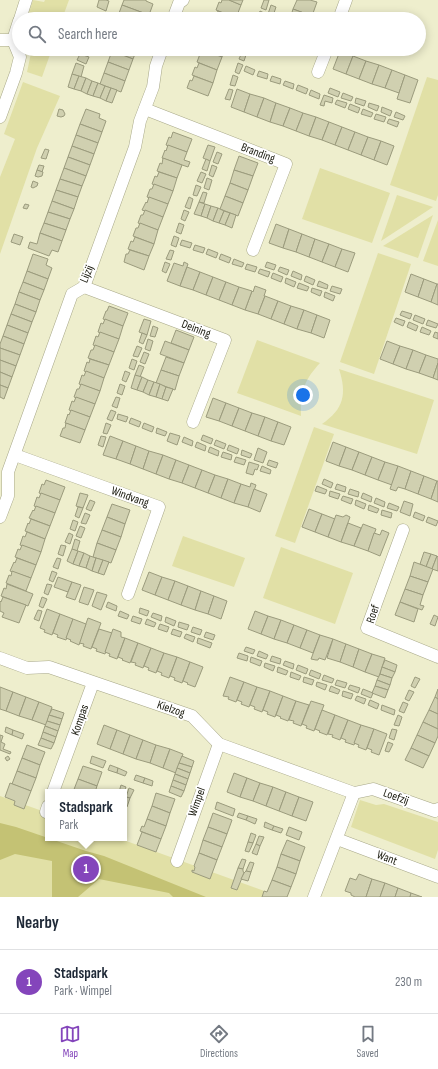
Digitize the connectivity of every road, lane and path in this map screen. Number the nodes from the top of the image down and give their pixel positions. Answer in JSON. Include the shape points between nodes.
{"nodes":[{"id":1,"x":26,"y":0,"type":"edge"},
{"id":2,"x":183,"y":0,"type":"edge"},
{"id":3,"x":346,"y":0,"type":"edge"},
{"id":4,"x":22,"y":12,"type":"edge"},
{"id":5,"x":176,"y":12,"type":"edge"},
{"id":6,"x":342,"y":12,"type":"edge"},
{"id":7,"x":0,"y":40,"type":"edge"},
{"id":8,"x":12,"y":40,"type":"edge"},
{"id":9,"x":20,"y":56,"type":"edge"},
{"id":10,"x":160,"y":56,"type":"edge"},
{"id":11,"x":324,"y":56,"type":"edge"},
{"id":12,"x":318,"y":72,"type":"dead end"},
{"id":13,"x":145,"y":109,"type":"junction"},
{"id":14,"x":0,"y":117,"type":"edge"},
{"id":15,"x":253,"y":250,"type":"dead end"},
{"id":16,"x":84,"y":286,"type":"junction"},
{"id":17,"x":193,"y":422,"type":"dead end"},
{"id":18,"x":15,"y":455,"type":"junction"},
{"id":19,"x":0,"y":517,"type":"edge"},
{"id":20,"x":404,"y":530,"type":"dead end"},
{"id":21,"x":128,"y":594,"type":"dead end"},
{"id":22,"x":438,"y":657,"type":"edge"},
{"id":23,"x":0,"y":658,"type":"edge"},
{"id":24,"x":93,"y":682,"type":"junction"},
{"id":25,"x":219,"y":744,"type":"junction"},
{"id":26,"x":55,"y":789,"type":"edge"},
{"id":27,"x":354,"y":793,"type":"junction"},
{"id":28,"x":438,"y":809,"type":"edge"},
{"id":29,"x":337,"y":839,"type":"junction"},
{"id":30,"x":177,"y":861,"type":"dead end"},
{"id":31,"x":438,"y":877,"type":"edge"},
{"id":32,"x":314,"y":897,"type":"edge"}],
"edges":[{"from":1,"to":4,"type":"street"},
{"from":2,"to":5,"type":"street"},
{"from":3,"to":6,"type":"street"},
{"from":7,"to":8,"type":"street"},
{"from":9,"to":14,"type":"street"},
{"from":10,"to":13,"type":"street","name":"Lijzij"},
{"from":11,"to":12,"type":"street"},
{"from":13,"to":15,"type":"street","name":"Branding","via":[[286,164]]},
{"from":13,"to":16,"type":"street","name":"Lijzij","via":[[135,147]]},
{"from":16,"to":17,"type":"street","name":"Deining","via":[[225,340]]},
{"from":16,"to":18,"type":"street","name":"Lijzij","via":[[72,294]]},
{"from":18,"to":19,"type":"street","name":"Lijzij","via":[[8,472],[8,496]]},
{"from":18,"to":21,"type":"street","name":"Windvang","via":[[159,507]]},
{"from":20,"to":22,"type":"street","name":"Roef","via":[[367,628]]},
{"from":23,"to":24,"type":"street","name":"Kielzog","via":[[27,668],[49,667]]},
{"from":24,"to":25,"type":"street","name":"Kielzog","via":[[192,716]]},
{"from":24,"to":26,"type":"street","name":"Kompas"},
{"from":25,"to":27,"type":"street","name":"Kielzog"},
{"from":25,"to":30,"type":"street","name":"Wimpel"},
{"from":27,"to":28,"type":"street","name":"Loefzij","via":[[373,789],[435,811]]},
{"from":27,"to":29,"type":"street"},
{"from":29,"to":31,"type":"street","name":"Want"},
{"from":29,"to":32,"type":"street"}]}
